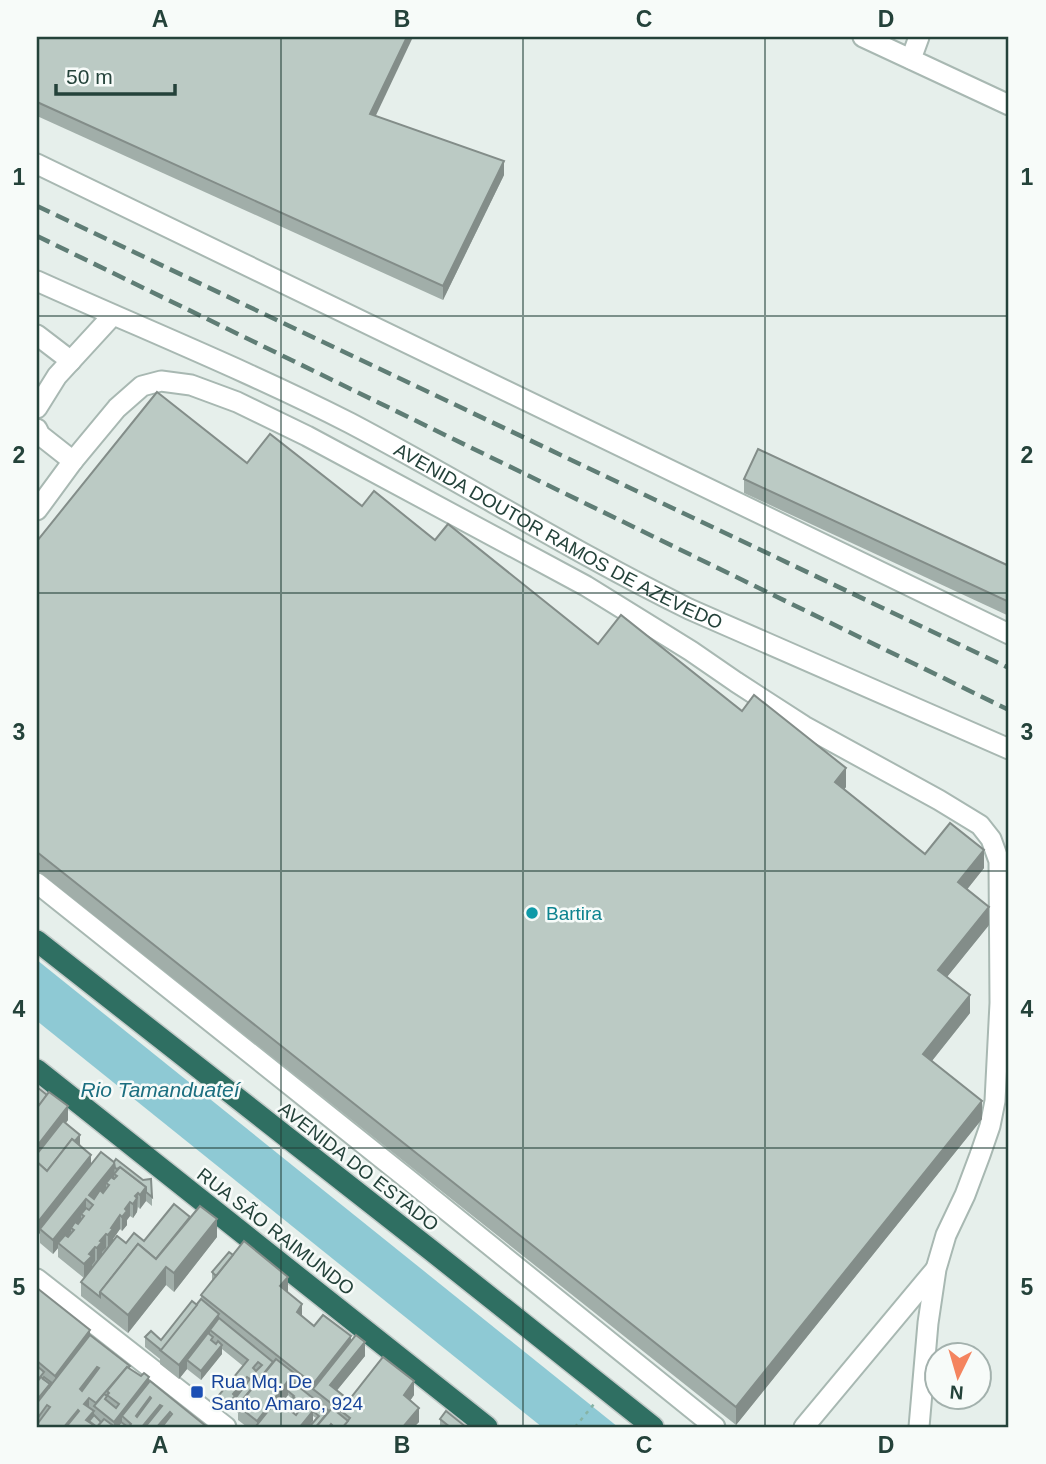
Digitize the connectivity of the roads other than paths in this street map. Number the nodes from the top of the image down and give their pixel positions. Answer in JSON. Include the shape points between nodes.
{"nodes":[{"id":1,"x":863,"y":37,"type":"edge"},
{"id":2,"x":919,"y":37,"type":"edge"},
{"id":3,"x":911,"y":59,"type":"junction"},
{"id":4,"x":1009,"y":105,"type":"edge"},
{"id":5,"x":37,"y":164,"type":"edge"},
{"id":6,"x":37,"y":281,"type":"edge"},
{"id":7,"x":113,"y":315,"type":"junction"},
{"id":8,"x":37,"y":335,"type":"edge"},
{"id":9,"x":71,"y":361,"type":"junction"},
{"id":10,"x":37,"y":408,"type":"edge"},
{"id":11,"x":37,"y":429,"type":"edge"},
{"id":12,"x":74,"y":461,"type":"junction"},
{"id":13,"x":37,"y":510,"type":"edge"},
{"id":14,"x":1009,"y":634,"type":"edge"},
{"id":15,"x":1009,"y":749,"type":"edge"},
{"id":16,"x":37,"y":883,"type":"edge"},
{"id":17,"x":37,"y":941,"type":"edge"},
{"id":18,"x":37,"y":1070,"type":"edge"},
{"id":19,"x":936,"y":1269,"type":"junction"},
{"id":20,"x":37,"y":1279,"type":"edge"},
{"id":21,"x":226,"y":1427,"type":"edge"},
{"id":22,"x":487,"y":1427,"type":"edge"},
{"id":23,"x":653,"y":1427,"type":"edge"},
{"id":24,"x":715,"y":1427,"type":"edge"},
{"id":25,"x":804,"y":1427,"type":"edge"},
{"id":26,"x":919,"y":1427,"type":"edge"}],
"edges":[{"from":1,"to":3,"type":"street"},
{"from":2,"to":3,"type":"street"},
{"from":3,"to":4,"type":"street"},
{"from":5,"to":14,"type":"street"},
{"from":6,"to":7,"type":"street","name":"AVENIDA DOUTOR RAMOS DE AZEVEDO"},
{"from":7,"to":9,"type":"street"},
{"from":7,"to":15,"type":"street","name":"AVENIDA DOUTOR RAMOS DE AZEVEDO","via":[[320,408],[647,589]]},
{"from":8,"to":9,"type":"street"},
{"from":9,"to":10,"type":"street"},
{"from":11,"to":12,"type":"street"},
{"from":12,"to":13,"type":"street"},
{"from":12,"to":19,"type":"street","via":[[117,408],[142,386],[161,381],[191,385],[237,402],[586,586],[804,726],[980,825],[999,861],[995,1101],[980,1155]]},
{"from":16,"to":24,"type":"street"},
{"from":17,"to":23,"type":"highway","name":"AVENIDA DO ESTADO"},
{"from":18,"to":22,"type":"highway","name":"RUA SÃO RAIMUNDO"},
{"from":19,"to":25,"type":"street"},
{"from":19,"to":26,"type":"street"},
{"from":20,"to":21,"type":"street"}]}
